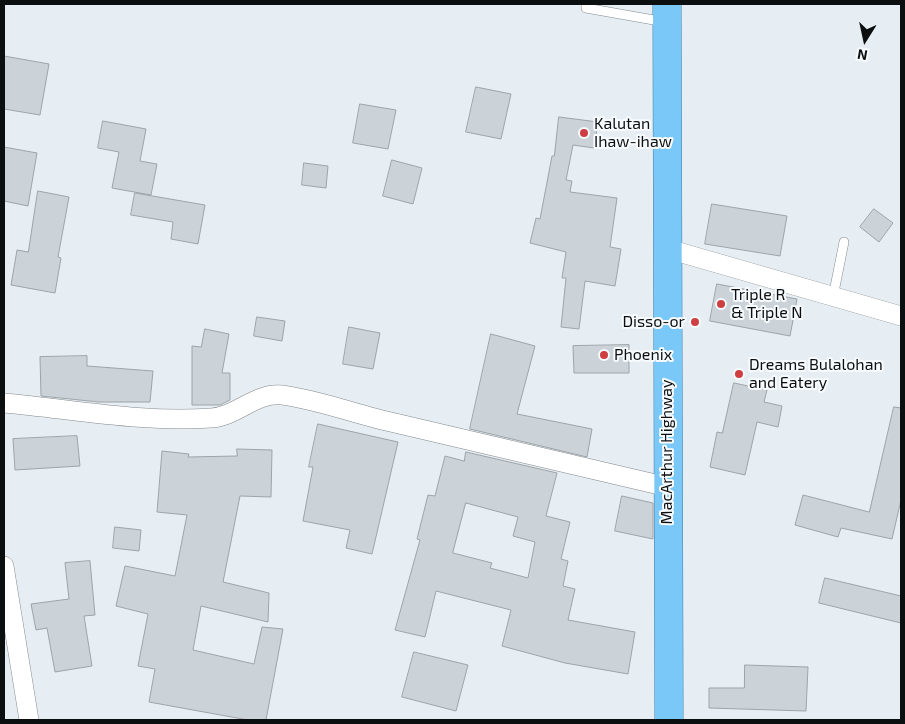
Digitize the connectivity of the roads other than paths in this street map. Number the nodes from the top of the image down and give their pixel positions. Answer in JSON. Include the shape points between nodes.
{"nodes":[{"id":1,"x":586,"y":4,"type":"edge"},
{"id":2,"x":667,"y":13,"type":"edge"},
{"id":3,"x":844,"y":242,"type":"dead end"},
{"id":4,"x":668,"y":249,"type":"junction"},
{"id":5,"x":833,"y":297,"type":"junction"},
{"id":6,"x":901,"y":316,"type":"edge"},
{"id":7,"x":4,"y":403,"type":"edge"},
{"id":8,"x":668,"y":487,"type":"junction"},
{"id":9,"x":4,"y":566,"type":"edge"},
{"id":10,"x":29,"y":720,"type":"edge"},
{"id":11,"x":669,"y":720,"type":"edge"}],
"edges":[{"from":1,"to":2,"type":"lane","via":[[586,8]]},
{"from":2,"to":4,"type":"highway","name":"MacArthur Highway"},
{"from":3,"to":5,"type":"lane"},
{"from":4,"to":5,"type":"street"},
{"from":4,"to":8,"type":"highway","name":"MacArthur Highway"},
{"from":5,"to":6,"type":"street"},
{"from":7,"to":8,"type":"street","via":[[117,416],[212,418],[278,395],[315,401],[371,418]]},
{"from":8,"to":11,"type":"highway","name":"MacArthur Highway"},
{"from":9,"to":10,"type":"street"}]}
